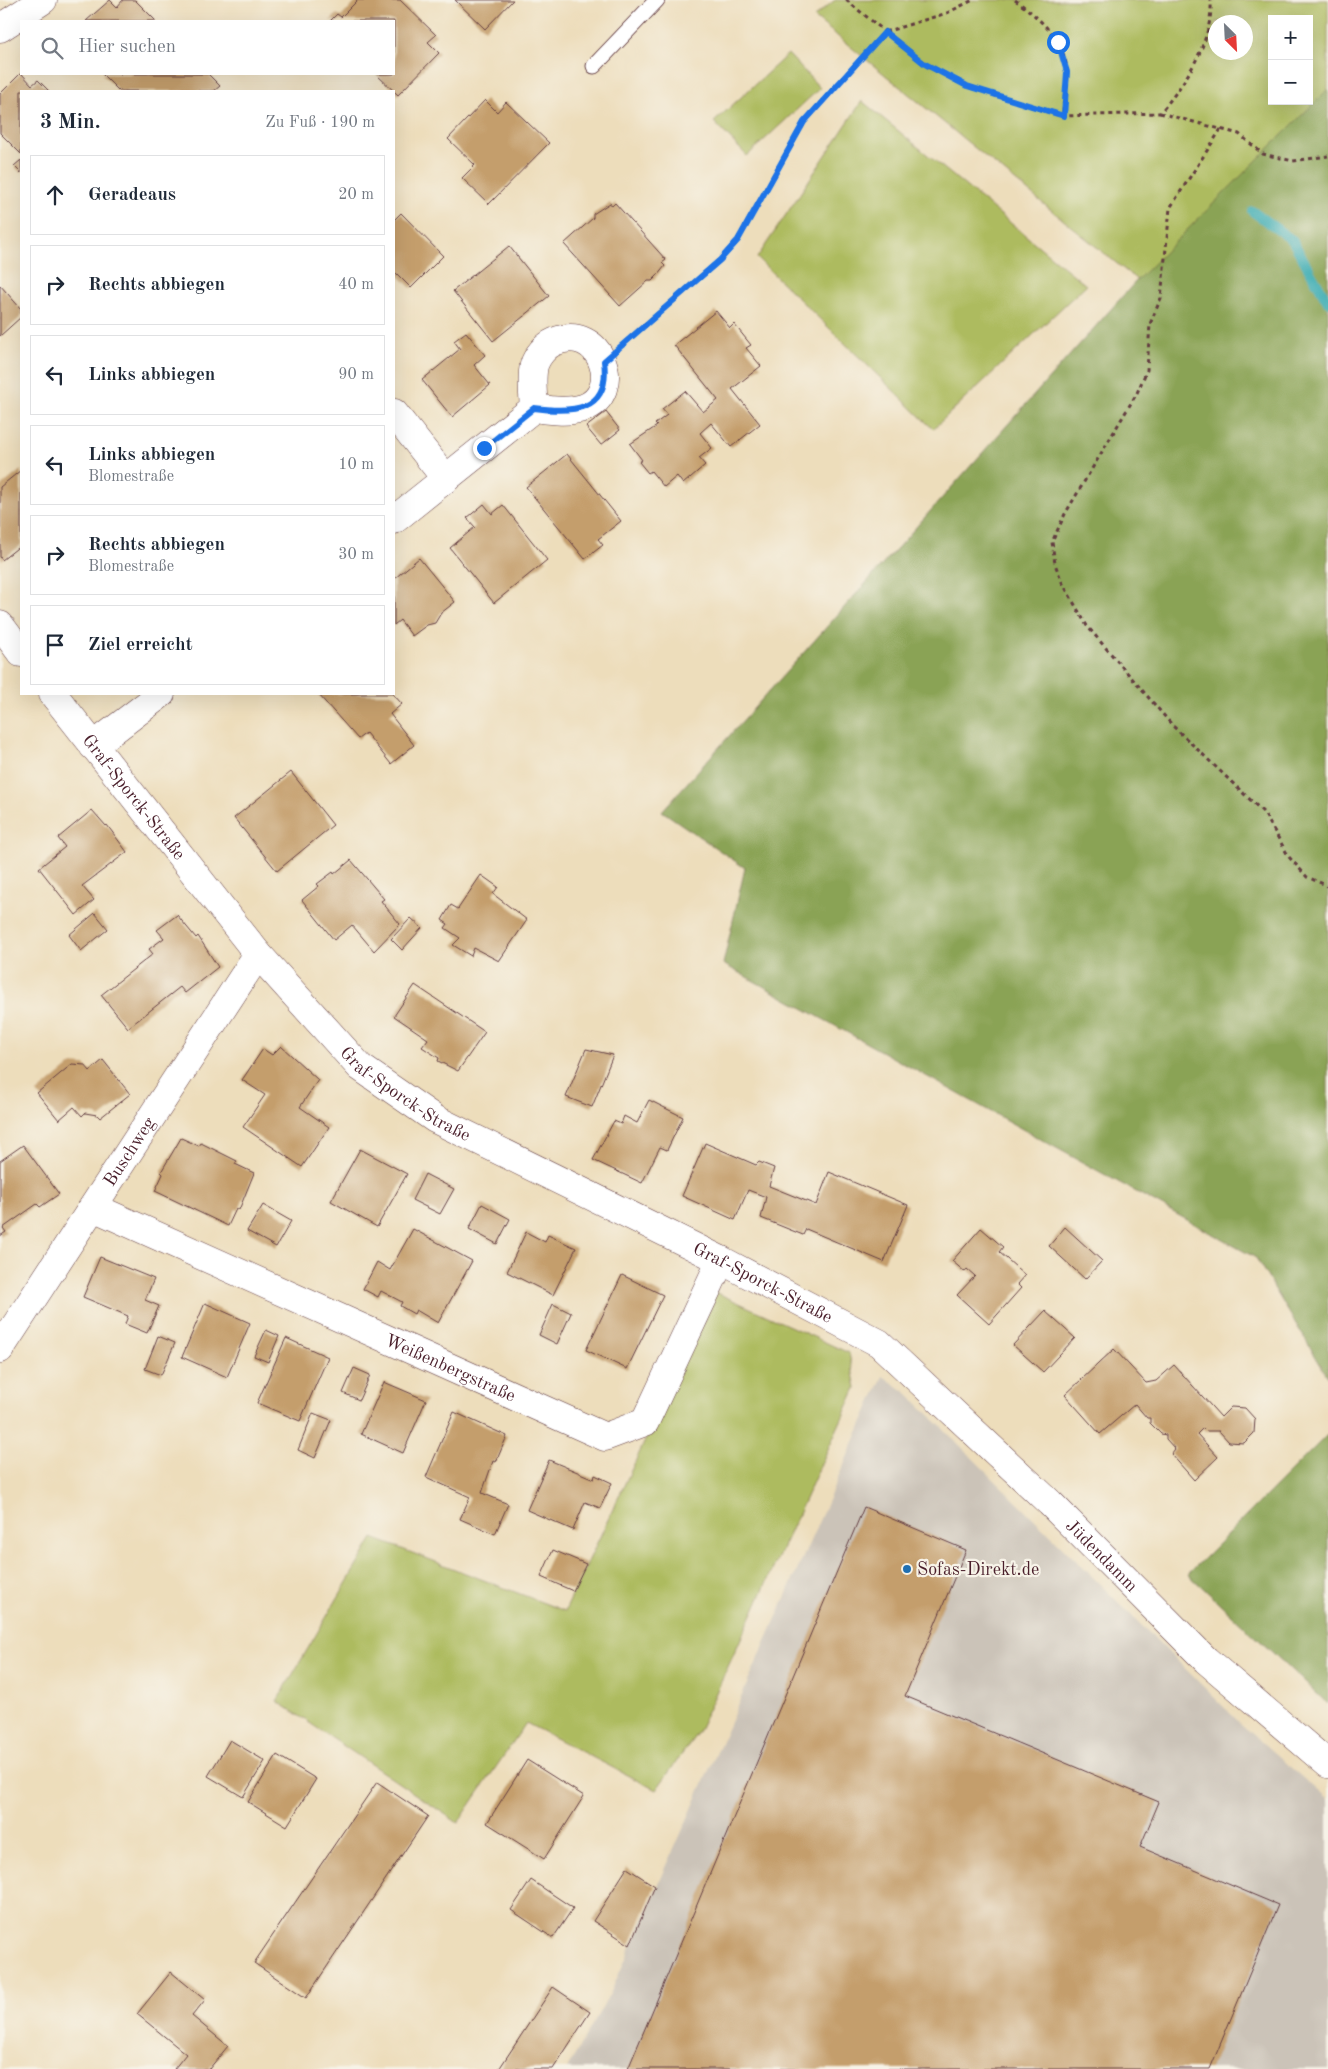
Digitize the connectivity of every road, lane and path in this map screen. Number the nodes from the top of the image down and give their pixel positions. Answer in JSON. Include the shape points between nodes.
{"nodes":[{"id":1,"x":43,"y":0,"type":"edge"},
{"id":2,"x":658,"y":0,"type":"edge"},
{"id":3,"x":846,"y":0,"type":"edge"},
{"id":4,"x":973,"y":0,"type":"edge"},
{"id":5,"x":1015,"y":0,"type":"edge"},
{"id":6,"x":1211,"y":0,"type":"edge"},
{"id":7,"x":0,"y":28,"type":"edge"},
{"id":8,"x":885,"y":32,"type":"junction"},
{"id":9,"x":594,"y":66,"type":"dead end"},
{"id":10,"x":1160,"y":114,"type":"junction"},
{"id":11,"x":1064,"y":116,"type":"junction"},
{"id":12,"x":1221,"y":129,"type":"junction"},
{"id":13,"x":1328,"y":156,"type":"edge"},
{"id":14,"x":604,"y":361,"type":"junction"},
{"id":15,"x":534,"y":408,"type":"junction"},
{"id":16,"x":395,"y":414,"type":"edge"},
{"id":17,"x":446,"y":479,"type":"junction"},
{"id":18,"x":395,"y":519,"type":"edge"},
{"id":19,"x":0,"y":625,"type":"edge"},
{"id":20,"x":20,"y":652,"type":"edge"},
{"id":21,"x":54,"y":695,"type":"edge"},
{"id":22,"x":161,"y":695,"type":"edge"},
{"id":23,"x":93,"y":746,"type":"junction"},
{"id":24,"x":1328,"y":886,"type":"edge"},
{"id":25,"x":258,"y":954,"type":"junction"},
{"id":26,"x":93,"y":1208,"type":"junction"},
{"id":27,"x":721,"y":1260,"type":"junction"},
{"id":28,"x":879,"y":1344,"type":"joint"},
{"id":29,"x":0,"y":1349,"type":"edge"},
{"id":30,"x":1328,"y":1764,"type":"edge"}],
"edges":[{"from":1,"to":7,"type":"street"},
{"from":2,"to":9,"type":"lane"},
{"from":3,"to":8,"type":"path"},
{"from":4,"to":8,"type":"path","via":[[947,13]]},
{"from":5,"to":11,"type":"path","via":[[1035,15],[1058,42],[1067,72]]},
{"from":6,"to":10,"type":"path","via":[[1212,11],[1204,43],[1179,90]]},
{"from":8,"to":11,"type":"path","via":[[925,64],[967,86]]},
{"from":8,"to":14,"type":"path","via":[[804,122],[738,240],[720,260]]},
{"from":10,"to":11,"type":"path"},
{"from":10,"to":12,"type":"path"},
{"from":12,"to":13,"type":"path","via":[[1240,134],[1264,154],[1294,161]]},
{"from":12,"to":24,"type":"path","via":[[1170,208],[1161,298],[1150,324],[1146,370],[1137,393],[1065,514],[1052,542],[1055,564],[1087,626],[1173,726],[1264,814],[1289,857],[1307,877]]},
{"from":14,"to":15,"type":"street","via":[[605,384],[586,407],[568,411]]},
{"from":14,"to":15,"type":"street","via":[[594,348],[582,341],[566,337],[546,346],[534,365]]},
{"from":15,"to":17,"type":"street"},
{"from":16,"to":17,"type":"street"},
{"from":17,"to":18,"type":"street"},
{"from":19,"to":20,"type":"street"},
{"from":21,"to":23,"type":"street","name":"Graf-Sporck-Straße"},
{"from":22,"to":23,"type":"street"},
{"from":23,"to":25,"type":"street","name":"Graf-Sporck-Straße"},
{"from":25,"to":26,"type":"street","name":"Buschweg"},
{"from":25,"to":27,"type":"street","name":"Graf-Sporck-Straße","via":[[360,1067],[435,1119]]},
{"from":26,"to":27,"type":"street","name":"Weißenbergstraße","via":[[605,1437],[645,1422]]},
{"from":26,"to":29,"type":"street","name":"Buschweg"},
{"from":27,"to":28,"type":"street","name":"Graf-Sporck-Straße"},
{"from":28,"to":30,"type":"street","name":"Jüdendamm","via":[[1050,1503],[1206,1660]]}]}
